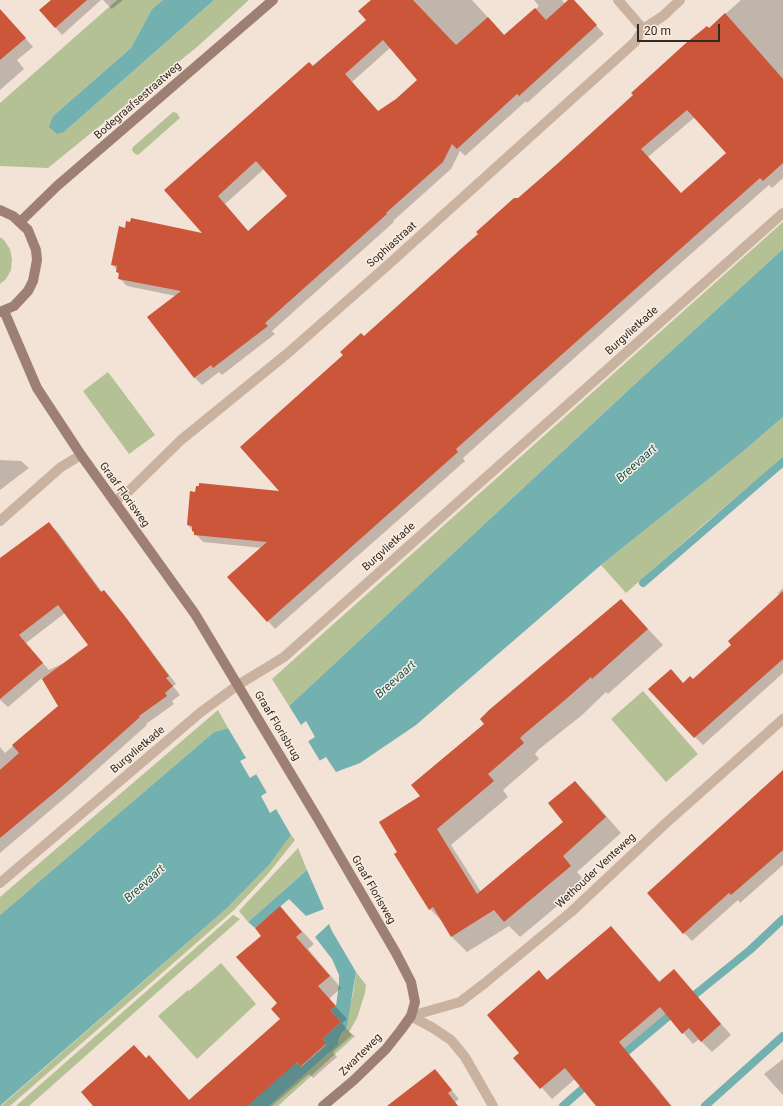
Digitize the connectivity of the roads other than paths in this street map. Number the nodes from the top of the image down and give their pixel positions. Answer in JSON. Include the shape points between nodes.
{"nodes":[{"id":1,"x":273,"y":0,"type":"edge"},
{"id":2,"x":618,"y":0,"type":"edge"},
{"id":3,"x":680,"y":0,"type":"edge"},
{"id":4,"x":643,"y":29,"type":"junction"},
{"id":5,"x":0,"y":210,"type":"edge"},
{"id":6,"x":783,"y":213,"type":"edge"},
{"id":7,"x":20,"y":222,"type":"junction"},
{"id":8,"x":2,"y":312,"type":"edge"},
{"id":9,"x":81,"y":455,"type":"junction"},
{"id":10,"x":114,"y":502,"type":"junction"},
{"id":11,"x":0,"y":521,"type":"edge"},
{"id":12,"x":238,"y":685,"type":"junction"},
{"id":13,"x":783,"y":719,"type":"edge"},
{"id":14,"x":296,"y":780,"type":"joint"},
{"id":15,"x":0,"y":883,"type":"edge"},
{"id":16,"x":411,"y":1016,"type":"junction"},
{"id":17,"x":323,"y":1106,"type":"edge"},
{"id":18,"x":493,"y":1106,"type":"edge"}],
"edges":[{"from":1,"to":7,"type":"main road","name":"Bodegraafsestraatweg","via":[[57,186]]},
{"from":2,"to":4,"type":"street"},
{"from":3,"to":4,"type":"street","name":"Sophiastraat","via":[[663,16]]},
{"from":4,"to":10,"type":"street","name":"Sophiastraat","via":[[635,42],[389,264],[288,353],[181,440],[130,490]]},
{"from":5,"to":7,"type":"main road"},
{"from":6,"to":12,"type":"street","name":"Burgvlietkade","via":[[284,657]]},
{"from":7,"to":8,"type":"main road","via":[[28,230],[36,250],[36,271],[28,291],[18,303]]},
{"from":8,"to":9,"type":"main road","name":"Graaf Florisweg","via":[[37,388]]},
{"from":9,"to":10,"type":"main road","name":"Graaf Florisweg"},
{"from":9,"to":11,"type":"street","via":[[61,467]]},
{"from":10,"to":12,"type":"main road","name":"Graaf Florisweg","via":[[195,614]]},
{"from":12,"to":14,"type":"main road","name":"Graaf Florisbrug"},
{"from":12,"to":15,"type":"street","name":"Burgvlietkade","via":[[201,712]]},
{"from":13,"to":16,"type":"street","name":"Wethouder Venteweg","via":[[571,912],[485,983],[460,1002]]},
{"from":14,"to":16,"type":"main road","name":"Graaf Florisweg","via":[[411,982],[415,1002]]},
{"from":16,"to":17,"type":"main road","name":"Zwarteweg","via":[[386,1049]]},
{"from":16,"to":18,"type":"street","via":[[451,1040],[465,1057]]}]}
